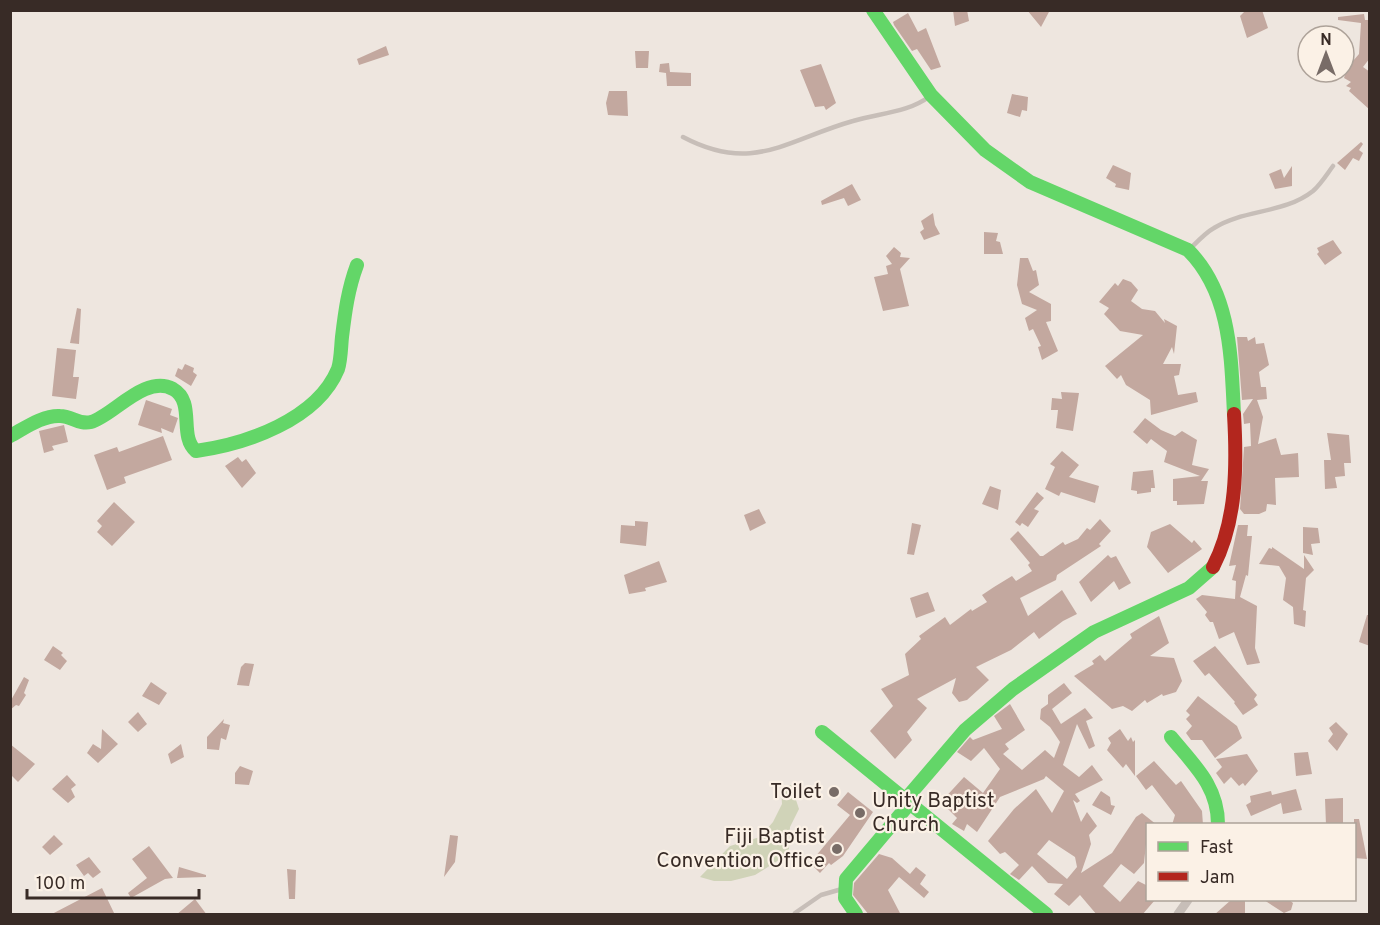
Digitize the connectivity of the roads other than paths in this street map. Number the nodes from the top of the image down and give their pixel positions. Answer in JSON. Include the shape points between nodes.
{"nodes":[{"id":1,"x":873,"y":10,"type":"edge"},
{"id":2,"x":931,"y":95,"type":"junction"},
{"id":3,"x":683,"y":137,"type":"dead end"},
{"id":4,"x":1334,"y":166,"type":"dead end"},
{"id":5,"x":1188,"y":250,"type":"junction"},
{"id":6,"x":357,"y":265,"type":"dead end"},
{"id":7,"x":10,"y":436,"type":"edge"},
{"id":8,"x":822,"y":732,"type":"dead end"},
{"id":9,"x":1171,"y":737,"type":"dead end"},
{"id":10,"x":907,"y":802,"type":"junction"},
{"id":11,"x":1218,"y":823,"type":"edge"},
{"id":12,"x":842,"y":889,"type":"junction"},
{"id":13,"x":1187,"y":901,"type":"edge"},
{"id":14,"x":795,"y":914,"type":"edge"},
{"id":15,"x":856,"y":915,"type":"edge"},
{"id":16,"x":1046,"y":915,"type":"edge"},
{"id":17,"x":1178,"y":915,"type":"edge"}],
"edges":[{"from":1,"to":2,"type":"street"},
{"from":2,"to":3,"type":"lane","via":[[917,106],[846,123],[785,147],[750,153],[715,152]]},
{"from":2,"to":5,"type":"street","via":[[985,150],[1030,182]]},
{"from":4,"to":5,"type":"lane","via":[[1316,189],[1304,197],[1214,227]]},
{"from":5,"to":10,"type":"street","via":[[1206,268],[1218,296],[1232,372],[1237,439],[1232,498],[1221,552],[1202,579],[1097,630],[986,710],[945,752]]},
{"from":6,"to":7,"type":"street","via":[[348,289],[338,368],[318,397],[274,427],[225,447],[195,451],[189,444],[187,414],[180,395],[171,387],[156,386],[104,411],[92,422],[79,423],[60,413]]},
{"from":8,"to":10,"type":"street"},
{"from":9,"to":11,"type":"street","via":[[1208,786],[1218,805]]},
{"from":10,"to":12,"type":"street"},
{"from":10,"to":16,"type":"street"},
{"from":12,"to":14,"type":"lane","via":[[821,896]]},
{"from":12,"to":15,"type":"street","via":[[843,900]]},
{"from":13,"to":17,"type":"street"}]}
